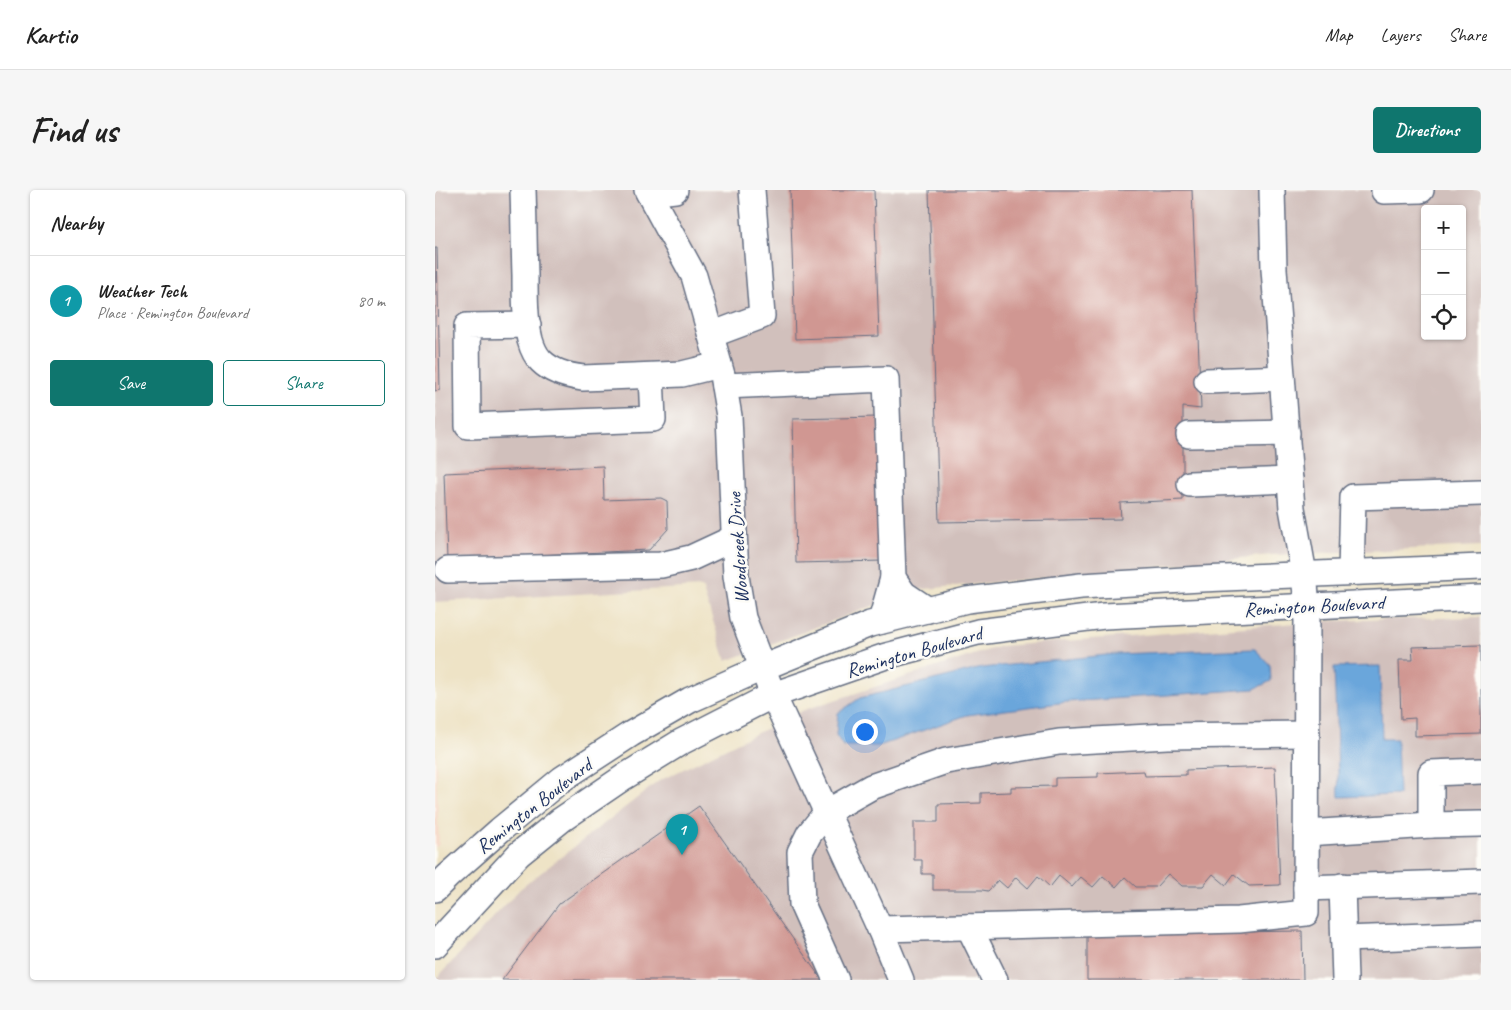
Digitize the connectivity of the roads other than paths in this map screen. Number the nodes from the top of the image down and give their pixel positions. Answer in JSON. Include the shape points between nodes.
{"nodes":[{"id":1,"x":523,"y":190,"type":"edge"},
{"id":2,"x":675,"y":190,"type":"edge"},
{"id":3,"x":753,"y":190,"type":"edge"},
{"id":4,"x":1272,"y":190,"type":"edge"},
{"id":5,"x":1384,"y":190,"type":"edge"},
{"id":6,"x":1421,"y":190,"type":"edge"},
{"id":7,"x":648,"y":191,"type":"edge"},
{"id":8,"x":527,"y":325,"type":"junction"},
{"id":9,"x":711,"y":335,"type":"junction"},
{"id":10,"x":651,"y":376,"type":"junction"},
{"id":11,"x":722,"y":376,"type":"junction"},
{"id":12,"x":1282,"y":378,"type":"junction"},
{"id":13,"x":1207,"y":381,"type":"dead end"},
{"id":14,"x":1287,"y":433,"type":"junction"},
{"id":15,"x":1189,"y":435,"type":"dead end"},
{"id":16,"x":1290,"y":480,"type":"junction"},
{"id":17,"x":1189,"y":484,"type":"dead end"},
{"id":18,"x":1481,"y":493,"type":"edge"},
{"id":19,"x":735,"y":538,"type":"junction"},
{"id":20,"x":1481,"y":567,"type":"edge"},
{"id":21,"x":449,"y":570,"type":"dead end"},
{"id":22,"x":1351,"y":572,"type":"junction"},
{"id":23,"x":1304,"y":574,"type":"junction"},
{"id":24,"x":893,"y":578,"type":"junction"},
{"id":25,"x":1481,"y":598,"type":"edge"},
{"id":26,"x":1307,"y":606,"type":"junction"},
{"id":27,"x":928,"y":610,"type":"junction"},
{"id":28,"x":881,"y":621,"type":"junction"},
{"id":29,"x":762,"y":668,"type":"junction"},
{"id":30,"x":773,"y":696,"type":"junction"},
{"id":31,"x":1307,"y":734,"type":"junction"},
{"id":32,"x":1481,"y":771,"type":"edge"},
{"id":33,"x":827,"y":812,"type":"junction"},
{"id":34,"x":1481,"y":824,"type":"edge"},
{"id":35,"x":1431,"y":825,"type":"junction"},
{"id":36,"x":1306,"y":833,"type":"junction"},
{"id":37,"x":1481,"y":882,"type":"edge"},
{"id":38,"x":1342,"y":886,"type":"junction"},
{"id":39,"x":1306,"y":888,"type":"junction"},
{"id":40,"x":435,"y":889,"type":"edge"},
{"id":41,"x":969,"y":927,"type":"junction"},
{"id":42,"x":880,"y":929,"type":"junction"},
{"id":43,"x":1481,"y":934,"type":"edge"},
{"id":44,"x":1344,"y":939,"type":"junction"},
{"id":45,"x":435,"y":945,"type":"edge"},
{"id":46,"x":836,"y":980,"type":"edge"},
{"id":47,"x":901,"y":980,"type":"edge"},
{"id":48,"x":995,"y":980,"type":"edge"},
{"id":49,"x":1345,"y":980,"type":"edge"}],
"edges":[{"from":1,"to":8,"type":"street"},
{"from":2,"to":7,"type":"street"},
{"from":3,"to":9,"type":"street","via":[[762,316]]},
{"from":4,"to":12,"type":"street"},
{"from":5,"to":6,"type":"street"},
{"from":7,"to":9,"type":"street","name":"Woodcreek Drive","via":[[694,276]]},
{"from":8,"to":10,"type":"street","via":[[534,350],[541,361],[554,370],[583,378]]},
{"from":8,"to":10,"type":"street","via":[[467,326],[468,426],[653,419]]},
{"from":9,"to":11,"type":"street","name":"Woodcreek Drive"},
{"from":10,"to":11,"type":"street"},
{"from":11,"to":19,"type":"street","name":"Woodcreek Drive","via":[[729,416]]},
{"from":11,"to":24,"type":"street","via":[[886,379]]},
{"from":12,"to":13,"type":"street"},
{"from":12,"to":14,"type":"street"},
{"from":14,"to":15,"type":"street"},
{"from":14,"to":16,"type":"street"},
{"from":16,"to":17,"type":"street"},
{"from":16,"to":23,"type":"street"},
{"from":18,"to":22,"type":"street","via":[[1353,497]]},
{"from":19,"to":21,"type":"street","via":[[691,558],[661,565]]},
{"from":19,"to":29,"type":"street","name":"Woodcreek Drive","via":[[736,576],[743,618]]},
{"from":20,"to":22,"type":"street","name":"Remington Boulevard"},
{"from":22,"to":23,"type":"street","name":"Remington Boulevard"},
{"from":23,"to":26,"type":"street"},
{"from":23,"to":27,"type":"street","name":"Remington Boulevard","via":[[1081,586],[967,600]]},
{"from":24,"to":27,"type":"street","via":[[904,594]]},
{"from":24,"to":28,"type":"street"},
{"from":25,"to":26,"type":"street","name":"Remington Boulevard"},
{"from":26,"to":30,"type":"street","name":"Remington Boulevard","via":[[1104,616],[978,632],[886,656]]},
{"from":26,"to":31,"type":"street"},
{"from":27,"to":28,"type":"street","name":"Remington Boulevard"},
{"from":28,"to":29,"type":"street","name":"Remington Boulevard"},
{"from":29,"to":30,"type":"street","name":"Woodcreek Drive"},
{"from":29,"to":40,"type":"street","name":"Remington Boulevard","via":[[690,700],[562,779]]},
{"from":30,"to":33,"type":"street","name":"Woodcreek Drive"},
{"from":30,"to":45,"type":"street","name":"Remington Boulevard","via":[[681,742],[561,820],[519,854]]},
{"from":31,"to":33,"type":"street","via":[[1167,736],[1059,742],[946,761],[871,787]]},
{"from":31,"to":36,"type":"street"},
{"from":32,"to":35,"type":"street","via":[[1431,773]]},
{"from":33,"to":42,"type":"street","name":"Woodcreek Drive"},
{"from":33,"to":46,"type":"street","via":[[809,834],[800,852],[802,904]]},
{"from":34,"to":35,"type":"street"},
{"from":35,"to":36,"type":"street"},
{"from":36,"to":39,"type":"street"},
{"from":37,"to":38,"type":"street"},
{"from":38,"to":39,"type":"street"},
{"from":38,"to":44,"type":"street"},
{"from":39,"to":41,"type":"street","via":[[1306,913],[1239,920]]},
{"from":41,"to":42,"type":"street"},
{"from":41,"to":48,"type":"street"},
{"from":42,"to":47,"type":"street","name":"Woodcreek Drive"},
{"from":43,"to":44,"type":"street"},
{"from":44,"to":49,"type":"street"}]}
